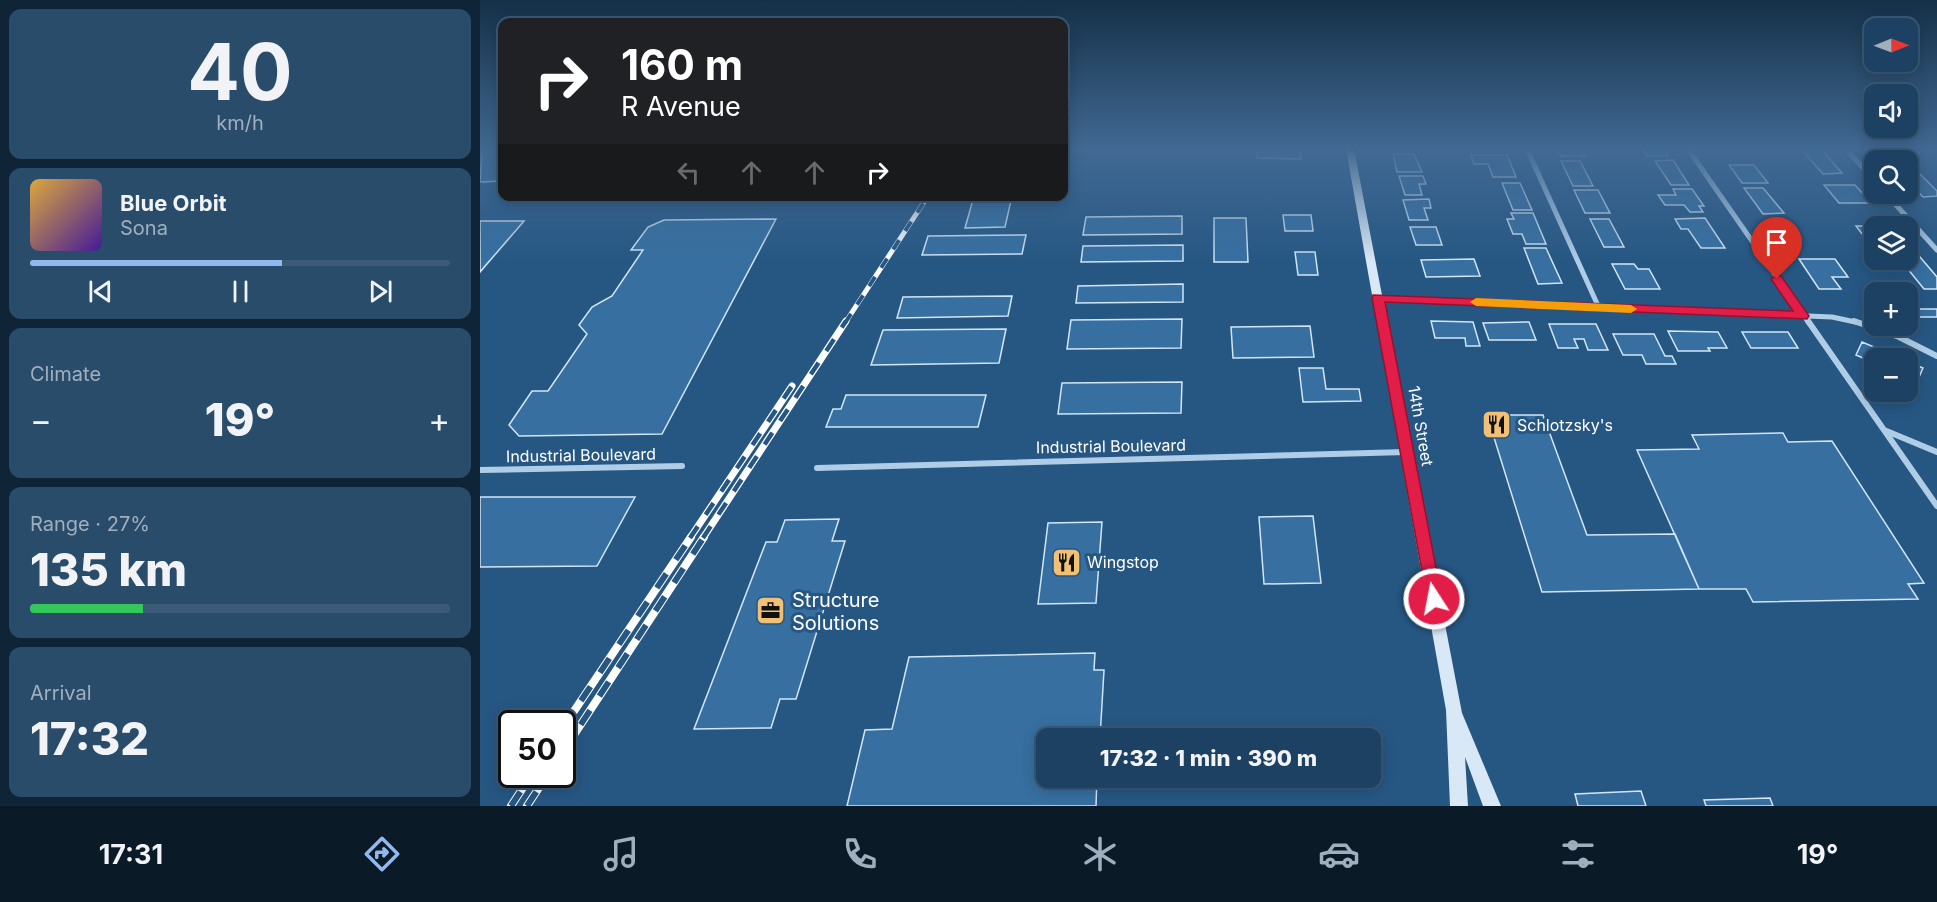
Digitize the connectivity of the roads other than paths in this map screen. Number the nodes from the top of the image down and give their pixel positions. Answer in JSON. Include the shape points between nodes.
{"nodes":[{"id":1,"x":1357,"y":187,"type":"edge"},
{"id":2,"x":1544,"y":187,"type":"edge"},
{"id":3,"x":1714,"y":187,"type":"edge"},
{"id":4,"x":1895,"y":204,"type":"edge"},
{"id":5,"x":1937,"y":250,"type":"edge"},
{"id":6,"x":1378,"y":298,"type":"junction"},
{"id":7,"x":1599,"y":308,"type":"junction"},
{"id":8,"x":1803,"y":316,"type":"junction"},
{"id":9,"x":1937,"y":356,"type":"edge"},
{"id":10,"x":1883,"y":430,"type":"junction"},
{"id":11,"x":1406,"y":452,"type":"junction"},
{"id":12,"x":1937,"y":452,"type":"edge"},
{"id":13,"x":682,"y":466,"type":"dead end"},
{"id":14,"x":817,"y":468,"type":"dead end"},
{"id":15,"x":480,"y":470,"type":"edge"},
{"id":16,"x":1937,"y":506,"type":"edge"},
{"id":17,"x":1454,"y":710,"type":"junction"},
{"id":18,"x":1459,"y":806,"type":"edge"},
{"id":19,"x":1492,"y":806,"type":"edge"}],
"edges":[{"from":1,"to":6,"type":"main road","name":"14th Street"},
{"from":2,"to":7,"type":"street"},
{"from":3,"to":8,"type":"street"},
{"from":4,"to":5,"type":"street"},
{"from":6,"to":7,"type":"street"},
{"from":6,"to":11,"type":"main road","name":"14th Street"},
{"from":7,"to":8,"type":"street"},
{"from":8,"to":9,"type":"street","via":[[1854,320],[1904,338]]},
{"from":8,"to":10,"type":"street"},
{"from":10,"to":12,"type":"street"},
{"from":10,"to":16,"type":"street"},
{"from":11,"to":14,"type":"street","name":"Industrial Boulevard"},
{"from":11,"to":17,"type":"main road","name":"14th Street"},
{"from":13,"to":15,"type":"street","name":"Industrial Boulevard"},
{"from":17,"to":18,"type":"main road","name":"14th Street"},
{"from":17,"to":19,"type":"main road","name":"14th Street"}]}
